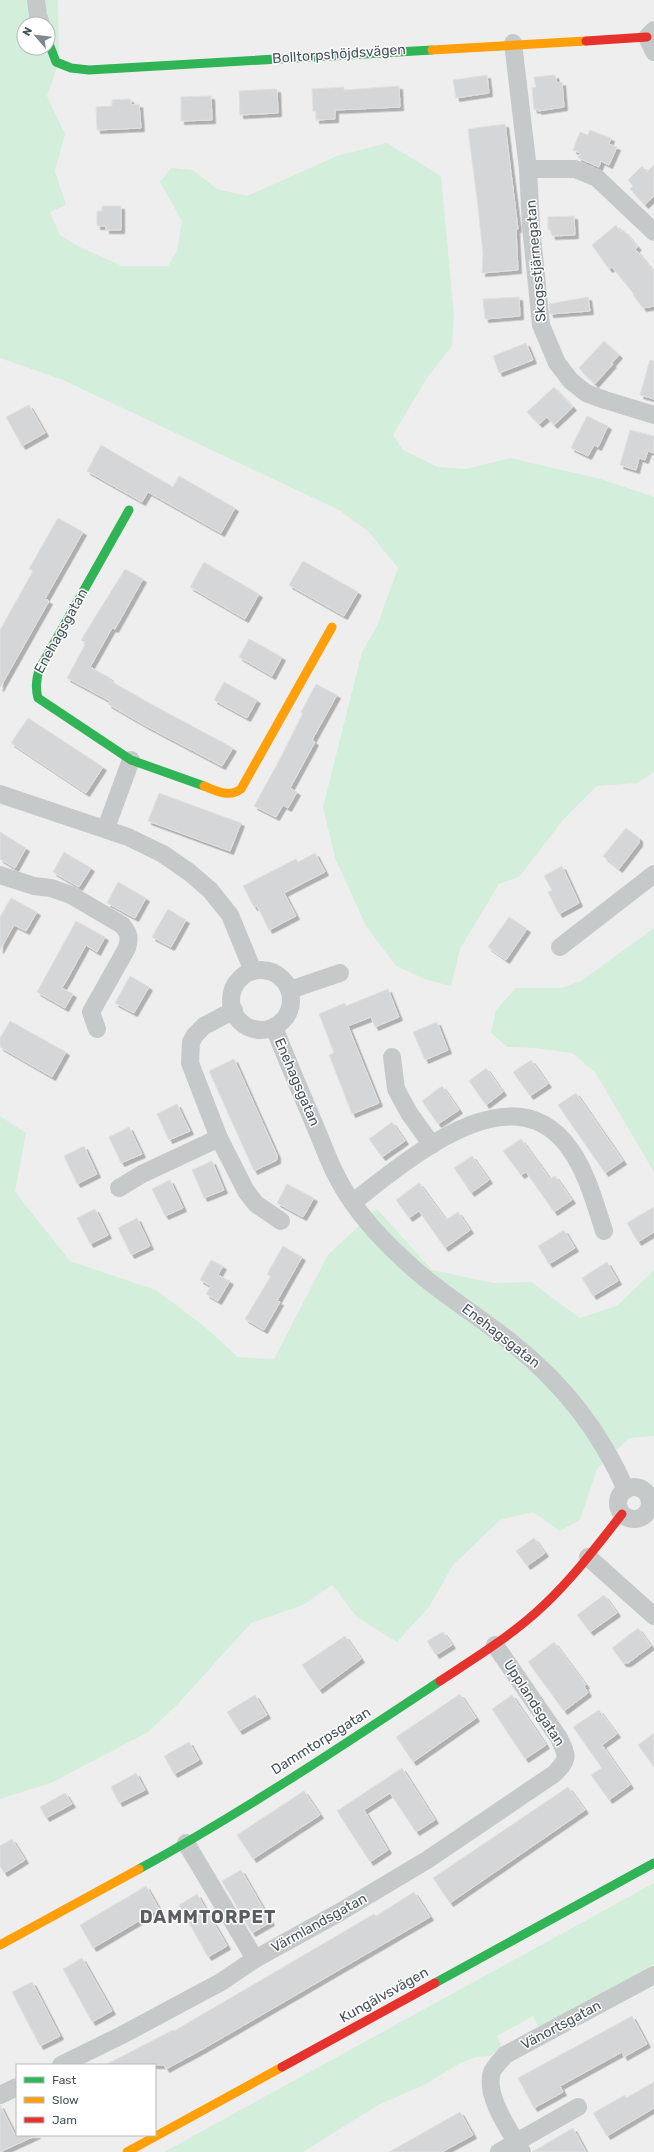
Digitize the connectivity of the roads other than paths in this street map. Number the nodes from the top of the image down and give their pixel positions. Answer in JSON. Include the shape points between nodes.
{"nodes":[{"id":1,"x":36,"y":0,"type":"edge"},
{"id":2,"x":38,"y":16,"type":"edge"},
{"id":3,"x":652,"y":39,"type":"edge"},
{"id":4,"x":513,"y":43,"type":"junction"},
{"id":5,"x":54,"y":56,"type":"edge"},
{"id":6,"x":528,"y":169,"type":"junction"},
{"id":7,"x":654,"y":232,"type":"edge"},
{"id":8,"x":654,"y":415,"type":"edge"},
{"id":9,"x":129,"y":510,"type":"dead end"},
{"id":10,"x":332,"y":627,"type":"dead end"},
{"id":11,"x":131,"y":760,"type":"junction"},
{"id":12,"x":0,"y":794,"type":"edge"},
{"id":13,"x":106,"y":828,"type":"junction"},
{"id":14,"x":654,"y":874,"type":"edge"},
{"id":15,"x":0,"y":875,"type":"edge"},
{"id":16,"x":560,"y":947,"type":"dead end"},
{"id":17,"x":253,"y":971,"type":"junction"},
{"id":18,"x":340,"y":973,"type":"dead end"},
{"id":19,"x":290,"y":990,"type":"junction"},
{"id":20,"x":234,"y":1010,"type":"junction"},
{"id":21,"x":274,"y":1026,"type":"junction"},
{"id":22,"x":97,"y":1029,"type":"dead end"},
{"id":23,"x":392,"y":1057,"type":"dead end"},
{"id":24,"x":220,"y":1138,"type":"junction"},
{"id":25,"x":432,"y":1145,"type":"junction"},
{"id":26,"x":119,"y":1188,"type":"dead end"},
{"id":27,"x":353,"y":1202,"type":"junction"},
{"id":28,"x":281,"y":1221,"type":"dead end"},
{"id":29,"x":604,"y":1231,"type":"dead end"},
{"id":30,"x":626,"y":1490,"type":"junction"},
{"id":31,"x":652,"y":1508,"type":"edge"},
{"id":32,"x":622,"y":1514,"type":"junction"},
{"id":33,"x":588,"y":1557,"type":"junction"},
{"id":34,"x":654,"y":1616,"type":"edge"},
{"id":35,"x":495,"y":1644,"type":"junction"},
{"id":36,"x":565,"y":1763,"type":"joint"},
{"id":37,"x":186,"y":1843,"type":"junction"},
{"id":38,"x":654,"y":1863,"type":"edge"},
{"id":39,"x":0,"y":1945,"type":"edge"},
{"id":40,"x":255,"y":1959,"type":"junction"},
{"id":41,"x":654,"y":1975,"type":"edge"},
{"id":42,"x":63,"y":2064,"type":"edge"},
{"id":43,"x":16,"y":2087,"type":"edge"},
{"id":44,"x":0,"y":2095,"type":"edge"},
{"id":45,"x":578,"y":2107,"type":"dead end"},
{"id":46,"x":519,"y":2147,"type":"edge"},
{"id":47,"x":127,"y":2152,"type":"edge"},
{"id":48,"x":499,"y":2152,"type":"edge"}],
"edges":[{"from":1,"to":2,"type":"street"},
{"from":3,"to":4,"type":"street","name":"Bolltorpshöjdsvägen"},
{"from":4,"to":5,"type":"street","name":"Bolltorpshöjdsvägen","via":[[90,70],[71,68],[56,62]]},
{"from":4,"to":6,"type":"street","name":"Skogsstjärnegatan"},
{"from":6,"to":7,"type":"street","via":[[575,169],[597,178]]},
{"from":6,"to":8,"type":"street","name":"Skogsstjärnegatan","via":[[541,325],[557,363],[570,381],[586,393]]},
{"from":9,"to":11,"type":"street","name":"Enehagsgatan","via":[[40,668],[35,688],[38,698]]},
{"from":10,"to":11,"type":"street","name":"Enehagsgatan","via":[[241,789],[236,793],[225,794]]},
{"from":11,"to":13,"type":"street"},
{"from":12,"to":13,"type":"street"},
{"from":13,"to":17,"type":"street","via":[[163,854],[210,890],[230,915]]},
{"from":14,"to":16,"type":"street"},
{"from":15,"to":22,"type":"street","via":[[71,895],[122,925],[126,930],[130,938],[127,948],[91,1012]]},
{"from":17,"to":19,"type":"street","via":[[266,970],[275,973]]},
{"from":17,"to":20,"type":"street","via":[[243,976],[234,989]]},
{"from":18,"to":19,"type":"street"},
{"from":19,"to":21,"type":"street","name":"Enehagsgatan","via":[[289,1011],[283,1020]]},
{"from":20,"to":21,"type":"street","name":"Enehagsgatan","via":[[239,1019],[248,1026],[264,1029]]},
{"from":20,"to":24,"type":"street","via":[[204,1026],[191,1042],[189,1053],[195,1078]]},
{"from":21,"to":27,"type":"street","name":"Enehagsgatan","via":[[336,1176]]},
{"from":23,"to":25,"type":"street","via":[[396,1089]]},
{"from":24,"to":26,"type":"street","via":[[142,1174]]},
{"from":24,"to":28,"type":"street","via":[[256,1204]]},
{"from":25,"to":27,"type":"street"},
{"from":25,"to":29,"type":"street","via":[[471,1123],[500,1116],[529,1118],[551,1130],[569,1148],[587,1184]]},
{"from":27,"to":30,"type":"street","name":"Enehagsgatan","via":[[406,1262],[512,1342],[563,1391],[597,1435],[615,1464]]},
{"from":30,"to":31,"type":"street","via":[[635,1487],[644,1491]]},
{"from":30,"to":32,"type":"street","via":[[619,1496]]},
{"from":31,"to":32,"type":"street","via":[[639,1519],[630,1519]]},
{"from":32,"to":33,"type":"street","name":"Dammtorpsgatan"},
{"from":33,"to":34,"type":"street"},
{"from":33,"to":35,"type":"street","name":"Dammtorpsgatan","via":[[542,1607]]},
{"from":35,"to":36,"type":"street","name":"Upplandsgatan","via":[[559,1738],[567,1754]]},
{"from":35,"to":37,"type":"street","name":"Dammtorpsgatan","via":[[336,1750]]},
{"from":36,"to":40,"type":"street","name":"Värmlandsgatan","via":[[554,1774],[428,1860]]},
{"from":37,"to":39,"type":"street","name":"Dammtorpsgatan"},
{"from":37,"to":40,"type":"street"},
{"from":38,"to":47,"type":"street","name":"Kungälvsvägen"},
{"from":40,"to":42,"type":"street","name":"Värmlandsgatan","via":[[221,1982]]},
{"from":41,"to":46,"type":"street","name":"Vänortsgatan","via":[[505,2055],[492,2072],[491,2092]]},
{"from":43,"to":44,"type":"street"},
{"from":45,"to":46,"type":"street"},
{"from":46,"to":48,"type":"street"}]}
